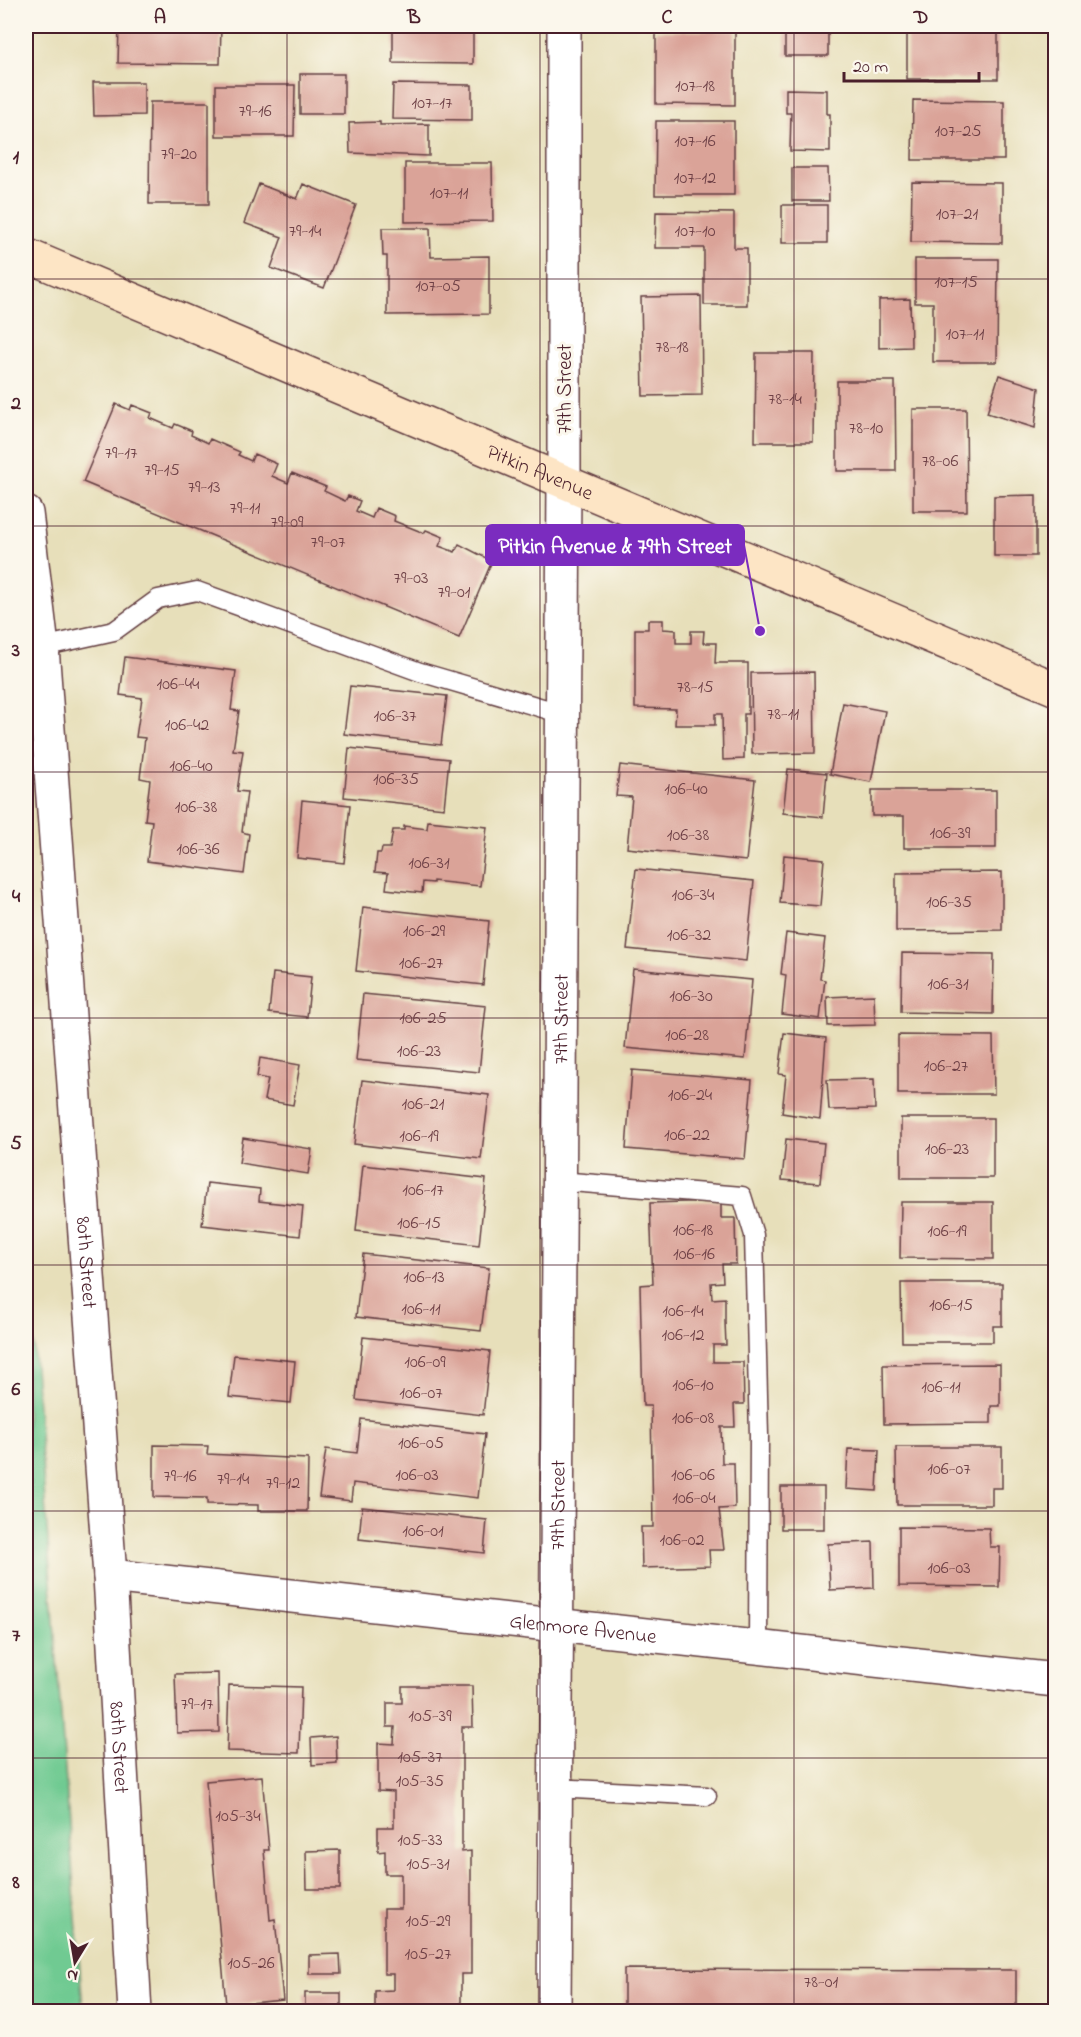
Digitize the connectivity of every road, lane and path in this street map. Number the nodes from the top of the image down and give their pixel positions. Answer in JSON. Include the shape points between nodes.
{"nodes":[{"id":1,"x":564,"y":26,"type":"edge"},
{"id":2,"x":26,"y":255,"type":"edge"},
{"id":3,"x":564,"y":481,"type":"junction"},
{"id":4,"x":26,"y":513,"type":"edge"},
{"id":5,"x":42,"y":646,"type":"junction"},
{"id":6,"x":1056,"y":689,"type":"edge"},
{"id":7,"x":563,"y":714,"type":"junction"},
{"id":8,"x":560,"y":1181,"type":"junction"},
{"id":9,"x":110,"y":1576,"type":"junction"},
{"id":10,"x":556,"y":1624,"type":"junction"},
{"id":11,"x":758,"y":1647,"type":"junction"},
{"id":12,"x":1056,"y":1680,"type":"edge"},
{"id":13,"x":555,"y":1788,"type":"junction"},
{"id":14,"x":707,"y":1796,"type":"dead end"},
{"id":15,"x":135,"y":2012,"type":"edge"},
{"id":16,"x":554,"y":2012,"type":"edge"}],
"edges":[{"from":1,"to":3,"type":"street","name":"79th Street"},
{"from":2,"to":3,"type":"street","name":"Pitkin Avenue"},
{"from":3,"to":6,"type":"street","name":"Pitkin Avenue"},
{"from":3,"to":7,"type":"street","name":"79th Street"},
{"from":4,"to":5,"type":"street","name":"80th Street"},
{"from":5,"to":7,"type":"lane","via":[[114,631],[158,599],[197,591],[420,672]]},
{"from":5,"to":9,"type":"street","name":"80th Street"},
{"from":7,"to":8,"type":"street","name":"79th Street"},
{"from":8,"to":10,"type":"street","name":"79th Street"},
{"from":8,"to":11,"type":"lane","via":[[742,1196],[754,1235],[759,1436]]},
{"from":9,"to":10,"type":"street","name":"Glenmore Avenue"},
{"from":9,"to":15,"type":"street","name":"80th Street"},
{"from":10,"to":11,"type":"street","name":"Glenmore Avenue"},
{"from":10,"to":13,"type":"street","name":"79th Street"},
{"from":11,"to":12,"type":"street","name":"Glenmore Avenue"},
{"from":13,"to":14,"type":"lane"},
{"from":13,"to":16,"type":"street","name":"79th Street"}]}
